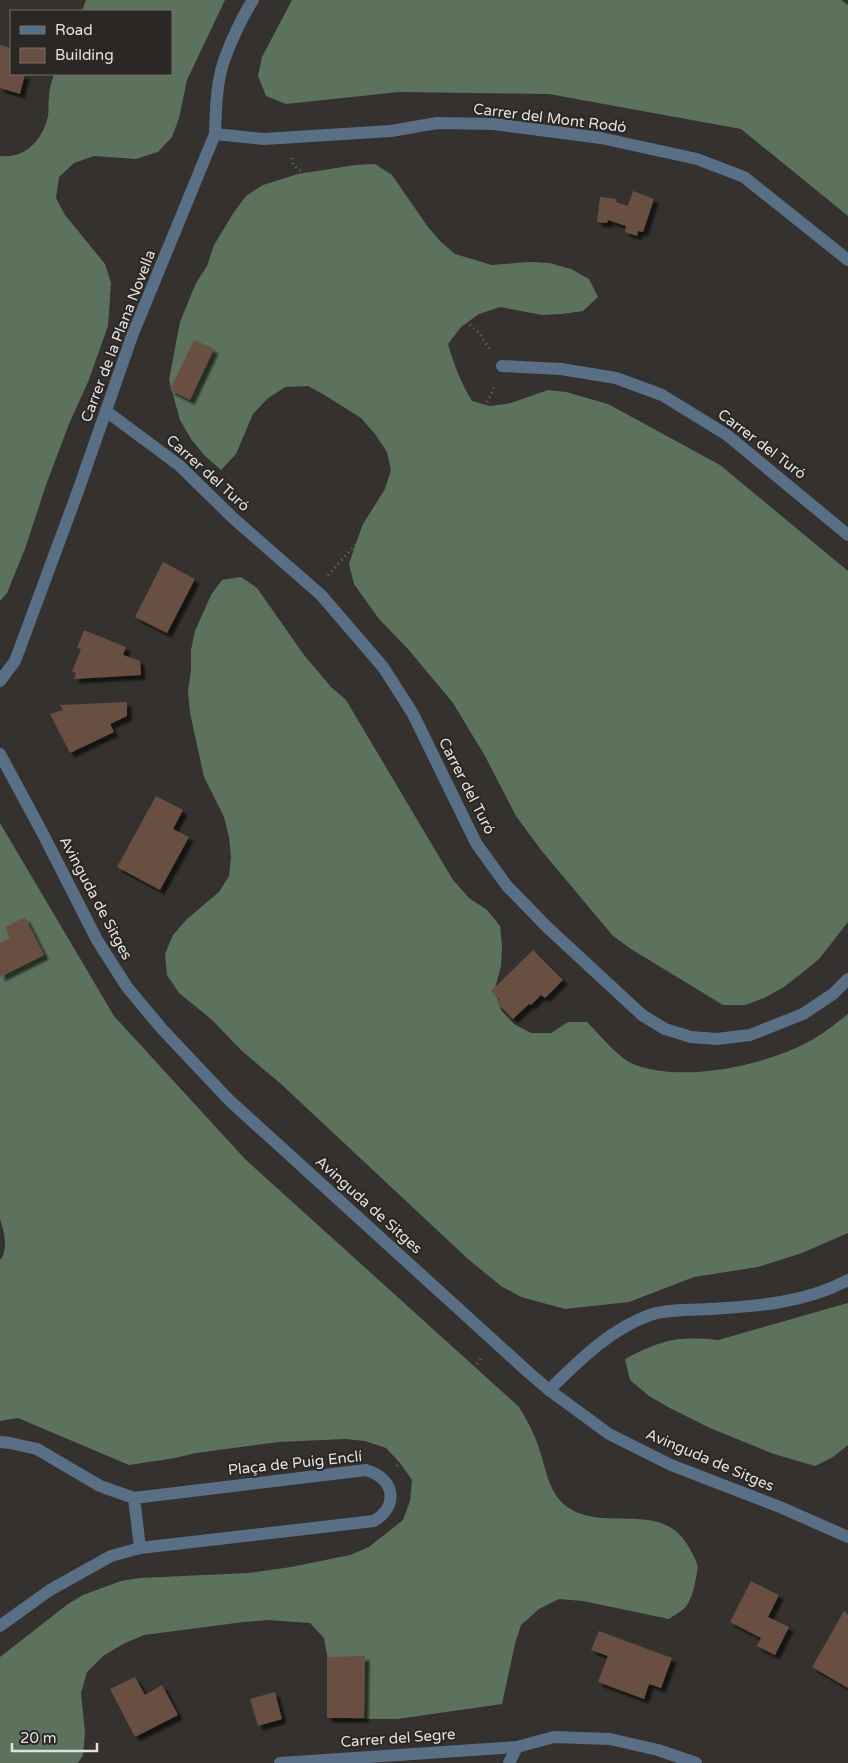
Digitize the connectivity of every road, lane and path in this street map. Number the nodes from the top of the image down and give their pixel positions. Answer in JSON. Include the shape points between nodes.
{"nodes":[{"id":1,"x":253,"y":0,"type":"edge"},
{"id":2,"x":215,"y":134,"type":"junction"},
{"id":3,"x":293,"y":164,"type":"dead end"},
{"id":4,"x":848,"y":260,"type":"edge"},
{"id":5,"x":479,"y":333,"type":"dead end"},
{"id":6,"x":502,"y":366,"type":"dead end"},
{"id":7,"x":488,"y":401,"type":"dead end"},
{"id":8,"x":106,"y":412,"type":"junction"},
{"id":9,"x":848,"y":534,"type":"edge"},
{"id":10,"x":314,"y":589,"type":"junction"},
{"id":11,"x":0,"y":681,"type":"edge"},
{"id":12,"x":0,"y":754,"type":"edge"},
{"id":13,"x":848,"y":979,"type":"edge"},
{"id":14,"x":848,"y":1280,"type":"edge"},
{"id":15,"x":479,"y":1360,"type":"dead end"},
{"id":16,"x":549,"y":1390,"type":"junction"},
{"id":17,"x":0,"y":1442,"type":"edge"},
{"id":18,"x":381,"y":1478,"type":"junction"},
{"id":19,"x":134,"y":1498,"type":"junction"},
{"id":20,"x":848,"y":1537,"type":"edge"},
{"id":21,"x":140,"y":1548,"type":"junction"},
{"id":22,"x":0,"y":1626,"type":"edge"},
{"id":23,"x":517,"y":1747,"type":"junction"},
{"id":24,"x":280,"y":1763,"type":"edge"},
{"id":25,"x":510,"y":1763,"type":"edge"},
{"id":26,"x":696,"y":1763,"type":"edge"}],
"edges":[{"from":1,"to":2,"type":"street","name":"Carrer de la Plana Novella","via":[[222,65]]},
{"from":2,"to":4,"type":"street","name":"Carrer del Mont Rodó","via":[[264,140],[391,131],[437,123],[494,124],[601,138],[697,160],[744,177]]},
{"from":2,"to":8,"type":"street","name":"Carrer de la Plana Novella","via":[[132,336]]},
{"from":3,"to":5,"type":"path"},
{"from":6,"to":9,"type":"street","name":"Carrer del Turó","via":[[561,369],[616,378],[662,395],[727,435]]},
{"from":7,"to":10,"type":"path"},
{"from":8,"to":10,"type":"street","name":"Carrer del Turó","via":[[180,466]]},
{"from":8,"to":11,"type":"street","name":"Carrer de la Plana Novella","via":[[15,661]]},
{"from":10,"to":13,"type":"street","name":"Carrer del Turó","via":[[384,667],[413,714],[476,843],[507,886],[642,1015],[665,1029],[690,1037],[717,1039],[750,1035],[803,1014],[833,994]]},
{"from":12,"to":16,"type":"street","name":"Avinguda de Sitges","via":[[97,940],[127,987],[162,1029],[228,1100]]},
{"from":14,"to":16,"type":"street","via":[[804,1298],[766,1306],[651,1314],[622,1327],[583,1357]]},
{"from":15,"to":18,"type":"path","via":[[451,1401],[393,1470]]},
{"from":16,"to":20,"type":"street","name":"Avinguda de Sitges","via":[[609,1434],[662,1460]]},
{"from":17,"to":19,"type":"street","via":[[37,1449],[100,1486]]},
{"from":18,"to":19,"type":"street","name":"Plaça de Puig Enclí","via":[[366,1470]]},
{"from":18,"to":21,"type":"street","name":"Plaça de Puig Enclí","via":[[390,1492],[390,1502],[382,1516],[374,1521]]},
{"from":19,"to":21,"type":"street"},
{"from":21,"to":22,"type":"street","via":[[111,1556],[50,1590]]},
{"from":23,"to":24,"type":"street","name":"Carrer del Segre"},
{"from":23,"to":25,"type":"street"},
{"from":23,"to":26,"type":"street","name":"Carrer del Segre","via":[[554,1737],[610,1739]]}]}
